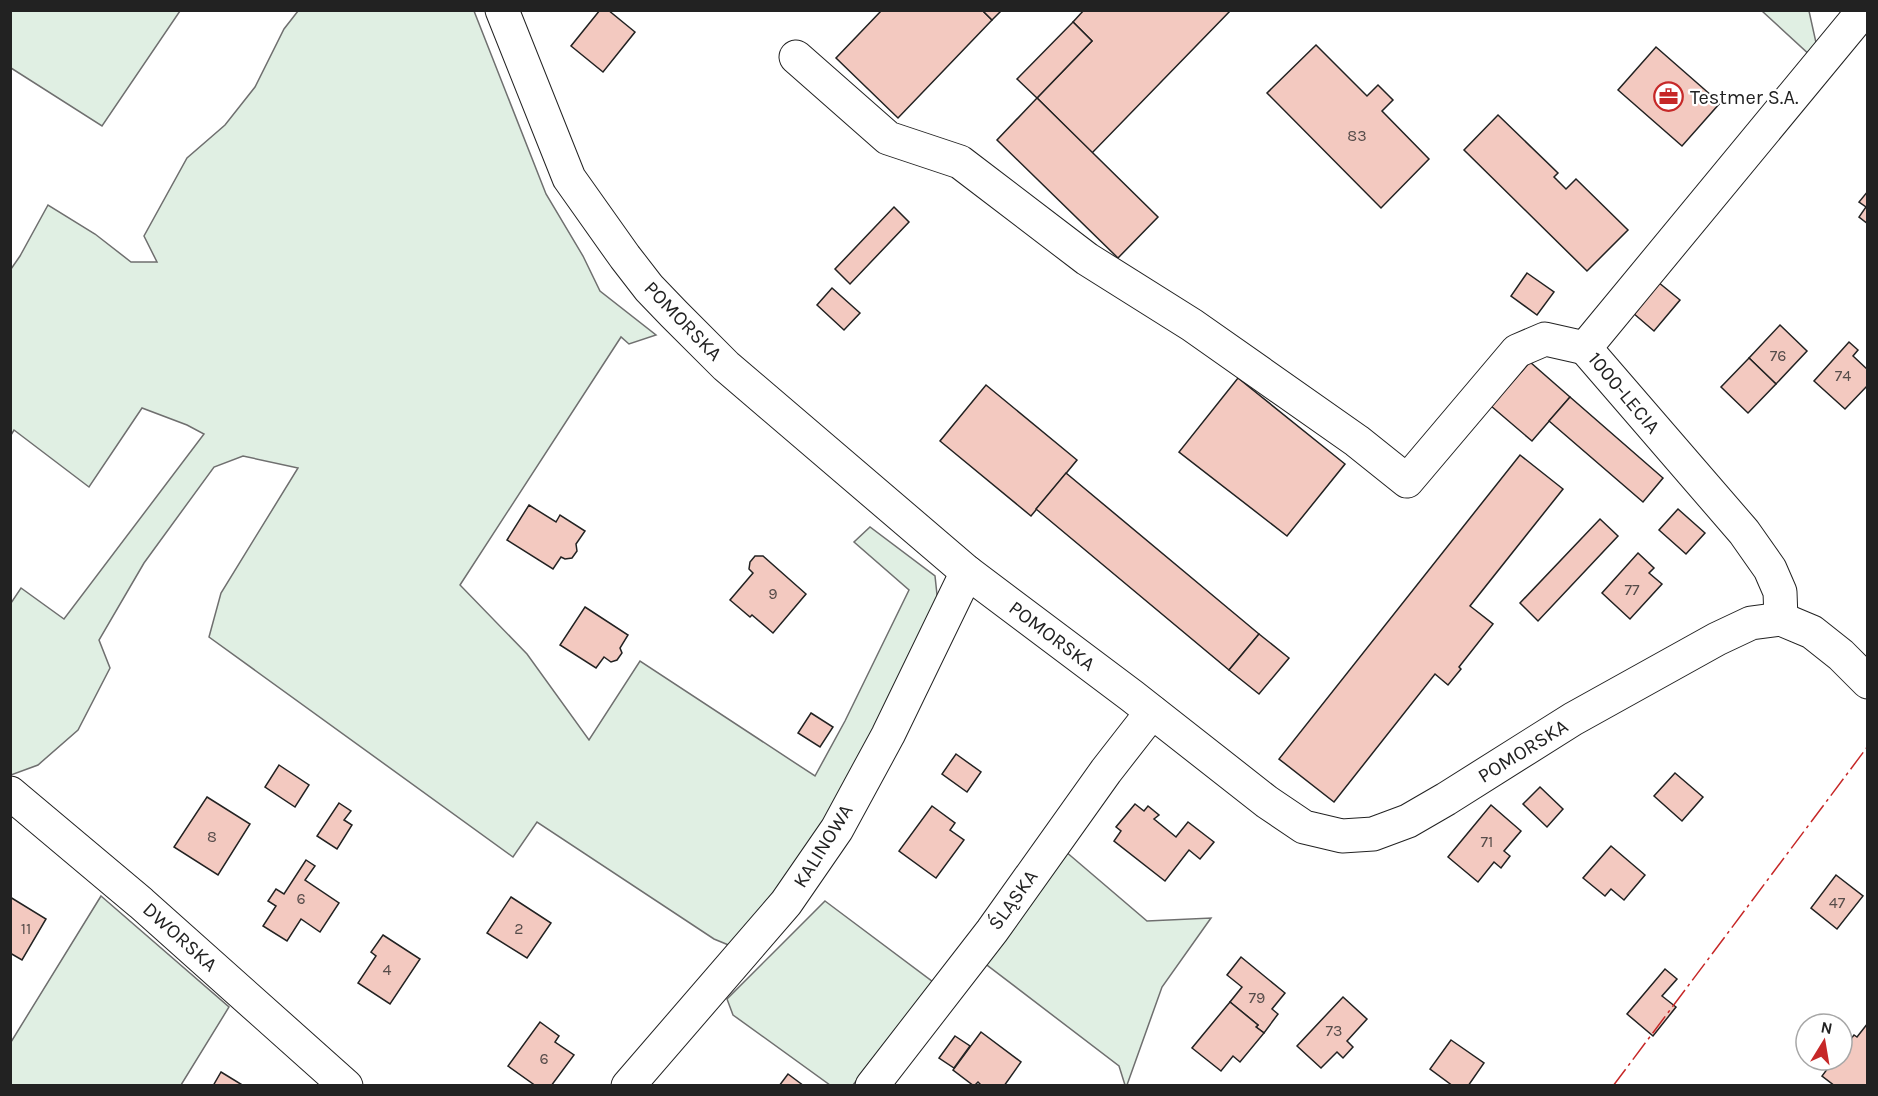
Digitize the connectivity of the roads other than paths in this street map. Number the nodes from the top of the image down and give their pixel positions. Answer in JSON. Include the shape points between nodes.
{"nodes":[{"id":1,"x":502,"y":10,"type":"edge"},
{"id":2,"x":1864,"y":10,"type":"edge"},
{"id":3,"x":796,"y":57,"type":"dead end"},
{"id":4,"x":1585,"y":348,"type":"junction"},
{"id":5,"x":967,"y":572,"type":"junction"},
{"id":6,"x":1781,"y":619,"type":"junction"},
{"id":7,"x":1868,"y":682,"type":"edge"},
{"id":8,"x":1152,"y":712,"type":"junction"},
{"id":9,"x":10,"y":792,"type":"edge"},
{"id":10,"x":346,"y":1086,"type":"edge"},
{"id":11,"x":628,"y":1086,"type":"edge"},
{"id":12,"x":872,"y":1086,"type":"edge"}],
"edges":[{"from":1,"to":5,"type":"street","name":"POMORSKA","via":[[568,178],[649,288],[726,366]]},
{"from":2,"to":4,"type":"street","name":"1000-LECIA"},
{"from":3,"to":4,"type":"street","via":[[888,138],[960,162],[1087,259],[1192,325],[1357,441],[1407,481],[1517,351],[1545,339]]},
{"from":4,"to":6,"type":"street","name":"1000-LECIA","via":[[1744,532],[1774,577],[1780,592]]},
{"from":5,"to":8,"type":"street","name":"POMORSKA"},
{"from":5,"to":11,"type":"street","name":"KALINOWA","via":[[888,735],[837,829],[786,903]]},
{"from":6,"to":7,"type":"street","via":[[1812,632]]},
{"from":6,"to":8,"type":"street","name":"POMORSKA","via":[[1751,623],[1717,639],[1574,719],[1446,800],[1373,834],[1342,836],[1304,827]]},
{"from":8,"to":12,"type":"street","name":"ŚLĄSKA","via":[[992,931]]},
{"from":9,"to":10,"type":"street","name":"DWORSKA"}]}
